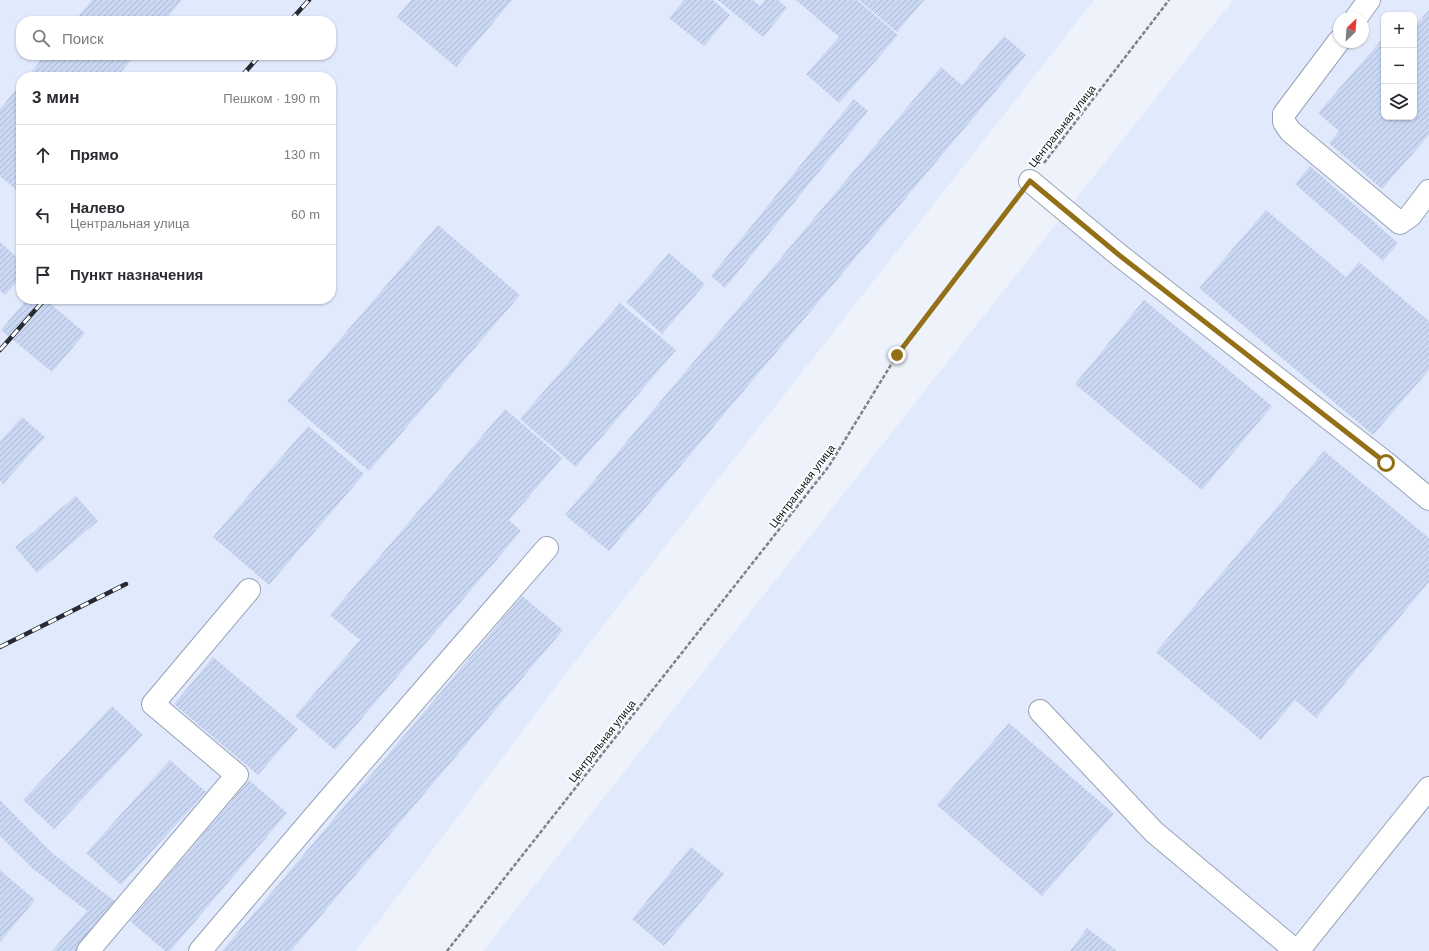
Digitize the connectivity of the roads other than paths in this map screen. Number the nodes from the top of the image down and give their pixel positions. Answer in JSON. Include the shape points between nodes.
{"nodes":[{"id":1,"x":1369,"y":0,"type":"edge"},
{"id":2,"x":1360,"y":12,"type":"edge"},
{"id":3,"x":1334,"y":48,"type":"edge"},
{"id":4,"x":1030,"y":181,"type":"road end"},
{"id":5,"x":1429,"y":191,"type":"edge"},
{"id":6,"x":1429,"y":499,"type":"edge"},
{"id":7,"x":547,"y":548,"type":"dead end"},
{"id":8,"x":250,"y":590,"type":"dead end"},
{"id":9,"x":1040,"y":711,"type":"dead end"},
{"id":10,"x":1429,"y":788,"type":"edge"},
{"id":11,"x":88,"y":951,"type":"edge"},
{"id":12,"x":200,"y":951,"type":"edge"},
{"id":13,"x":1297,"y":951,"type":"edge"}],
"edges":[{"from":1,"to":2,"type":"lane"},
{"from":3,"to":5,"type":"lane","via":[[1284,114],[1284,122],[1290,131],[1400,223],[1410,216]]},
{"from":4,"to":6,"type":"lane","via":[[1119,255]]},
{"from":7,"to":12,"type":"lane"},
{"from":8,"to":11,"type":"lane","via":[[153,704],[237,775]]},
{"from":9,"to":13,"type":"lane","via":[[1154,832]]},
{"from":10,"to":13,"type":"lane"}]}
